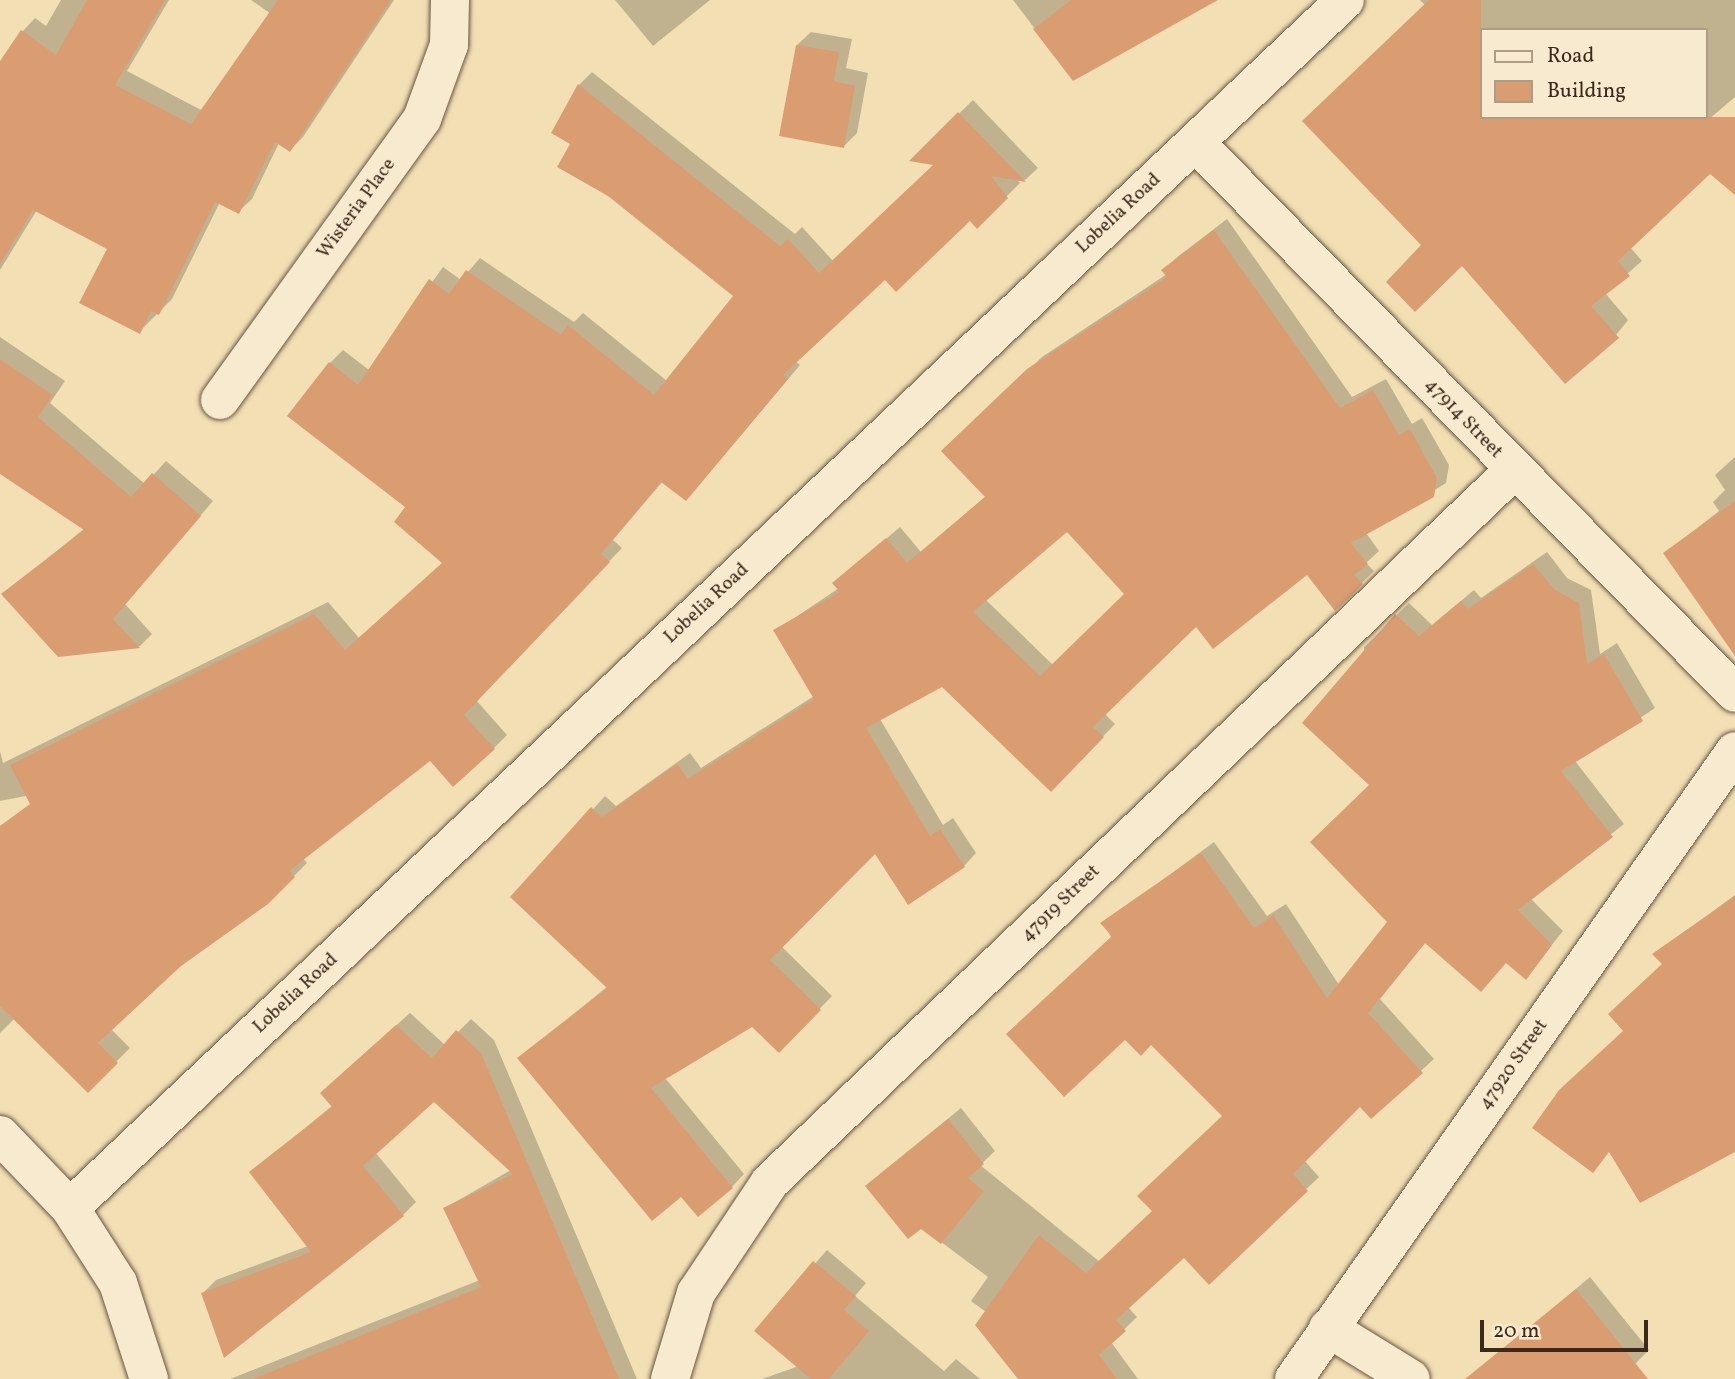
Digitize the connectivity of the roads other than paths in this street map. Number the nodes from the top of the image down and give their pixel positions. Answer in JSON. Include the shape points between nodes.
{"nodes":[{"id":1,"x":450,"y":0,"type":"edge"},
{"id":2,"x":1345,"y":0,"type":"edge"},
{"id":3,"x":1195,"y":142,"type":"junction"},
{"id":4,"x":220,"y":400,"type":"dead end"},
{"id":5,"x":1513,"y":471,"type":"junction"},
{"id":6,"x":1735,"y":693,"type":"edge"},
{"id":7,"x":1735,"y":751,"type":"edge"},
{"id":8,"x":0,"y":1135,"type":"edge"},
{"id":9,"x":70,"y":1208,"type":"junction"},
{"id":10,"x":1328,"y":1328,"type":"junction"},
{"id":11,"x":149,"y":1379,"type":"edge"},
{"id":12,"x":670,"y":1379,"type":"edge"},
{"id":13,"x":1294,"y":1379,"type":"edge"},
{"id":14,"x":1411,"y":1379,"type":"edge"}],
"edges":[{"from":1,"to":4,"type":"street","name":"Wisteria Place","via":[[449,45],[422,119]]},
{"from":2,"to":3,"type":"street","name":"Lobelia Road"},
{"from":3,"to":5,"type":"street","name":"47914 Street"},
{"from":3,"to":9,"type":"street","name":"Lobelia Road"},
{"from":5,"to":6,"type":"street","name":"47914 Street"},
{"from":5,"to":12,"type":"street","name":"47919 Street","via":[[770,1182],[696,1293]]},
{"from":7,"to":10,"type":"street","name":"47920 Street"},
{"from":8,"to":9,"type":"street"},
{"from":9,"to":11,"type":"street","via":[[118,1283]]},
{"from":10,"to":13,"type":"street","name":"47920 Street"},
{"from":10,"to":14,"type":"street"}]}
